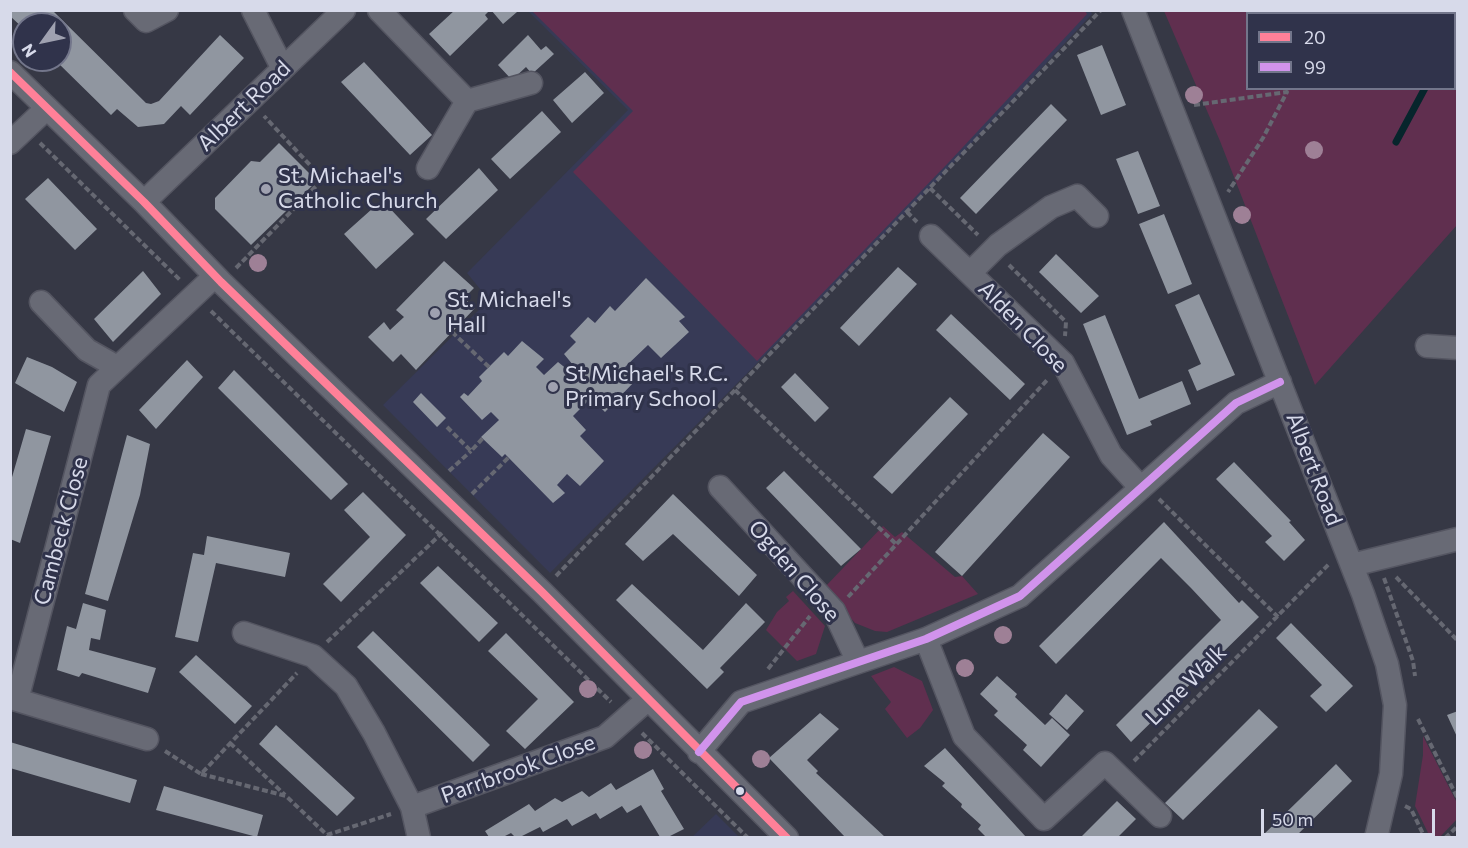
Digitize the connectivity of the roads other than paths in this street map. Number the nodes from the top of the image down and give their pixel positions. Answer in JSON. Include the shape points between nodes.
{"nodes":[{"id":1,"x":135,"y":10,"type":"edge"},
{"id":2,"x":167,"y":10,"type":"edge"},
{"id":3,"x":253,"y":10,"type":"edge"},
{"id":4,"x":344,"y":10,"type":"edge"},
{"id":5,"x":379,"y":10,"type":"edge"},
{"id":6,"x":1133,"y":10,"type":"edge"},
{"id":7,"x":282,"y":68,"type":"junction"},
{"id":8,"x":10,"y":72,"type":"edge"},
{"id":9,"x":531,"y":83,"type":"dead end"},
{"id":10,"x":467,"y":101,"type":"junction"},
{"id":11,"x":47,"y":108,"type":"junction"},
{"id":12,"x":18,"y":136,"type":"edge"},
{"id":13,"x":428,"y":168,"type":"dead end"},
{"id":14,"x":144,"y":202,"type":"junction"},
{"id":15,"x":1097,"y":216,"type":"dead end"},
{"id":16,"x":931,"y":236,"type":"dead end"},
{"id":17,"x":970,"y":273,"type":"junction"},
{"id":18,"x":218,"y":279,"type":"junction"},
{"id":19,"x":41,"y":302,"type":"dead end"},
{"id":20,"x":1427,"y":346,"type":"dead end"},
{"id":21,"x":1457,"y":355,"type":"edge"},
{"id":22,"x":117,"y":367,"type":"junction"},
{"id":23,"x":1280,"y":382,"type":"junction"},
{"id":24,"x":720,"y":487,"type":"dead end"},
{"id":25,"x":1143,"y":487,"type":"junction"},
{"id":26,"x":1458,"y":539,"type":"edge"},
{"id":27,"x":1348,"y":556,"type":"junction"},
{"id":28,"x":244,"y":633,"type":"dead end"},
{"id":29,"x":926,"y":639,"type":"junction"},
{"id":30,"x":858,"y":662,"type":"junction"},
{"id":31,"x":647,"y":700,"type":"junction"},
{"id":32,"x":147,"y":739,"type":"dead end"},
{"id":33,"x":699,"y":752,"type":"junction"},
{"id":34,"x":412,"y":807,"type":"junction"},
{"id":35,"x":1160,"y":816,"type":"dead end"},
{"id":36,"x":419,"y":837,"type":"edge"},
{"id":37,"x":787,"y":837,"type":"edge"},
{"id":38,"x":1376,"y":837,"type":"edge"}],
"edges":[{"from":1,"to":2,"type":"street","via":[[146,21]]},
{"from":3,"to":7,"type":"street"},
{"from":4,"to":7,"type":"street","name":"Albert Road"},
{"from":5,"to":10,"type":"street"},
{"from":6,"to":23,"type":"street","name":"Albert Road"},
{"from":7,"to":14,"type":"street","name":"Albert Road"},
{"from":8,"to":11,"type":"street"},
{"from":9,"to":10,"type":"street"},
{"from":10,"to":13,"type":"street"},
{"from":11,"to":12,"type":"street"},
{"from":11,"to":14,"type":"street"},
{"from":14,"to":18,"type":"street"},
{"from":15,"to":17,"type":"street","via":[[1077,196],[1050,207],[993,250]]},
{"from":16,"to":17,"type":"street","name":"Alden Close"},
{"from":17,"to":25,"type":"street","name":"Alden Close","via":[[1063,363],[1111,455]]},
{"from":18,"to":22,"type":"street","name":"Cambeck Close","via":[[195,295]]},
{"from":18,"to":31,"type":"street","via":[[542,592]]},
{"from":19,"to":22,"type":"street","via":[[87,350]]},
{"from":20,"to":21,"type":"street"},
{"from":22,"to":32,"type":"street","name":"Cambeck Close","via":[[99,385],[17,700]]},
{"from":23,"to":25,"type":"street","via":[[1236,403]]},
{"from":23,"to":27,"type":"street","name":"Albert Road"},
{"from":24,"to":30,"type":"street","name":"Ogden Close","via":[[834,611]]},
{"from":25,"to":29,"type":"street","via":[[1020,596]]},
{"from":26,"to":27,"type":"street","via":[[1376,558]]},
{"from":27,"to":38,"type":"street","name":"Albert Road","via":[[1388,664],[1395,705],[1391,774]]},
{"from":28,"to":34,"type":"street","name":"Parrbrook Close","via":[[313,656],[346,686]]},
{"from":29,"to":30,"type":"street"},
{"from":29,"to":35,"type":"street","via":[[964,736],[1044,819],[1105,764]]},
{"from":30,"to":33,"type":"street","via":[[741,702]]},
{"from":31,"to":33,"type":"street"},
{"from":31,"to":34,"type":"street","name":"Parrbrook Close","via":[[605,737]]},
{"from":33,"to":37,"type":"street"},
{"from":34,"to":36,"type":"street","name":"Parrbrook Close"}]}
